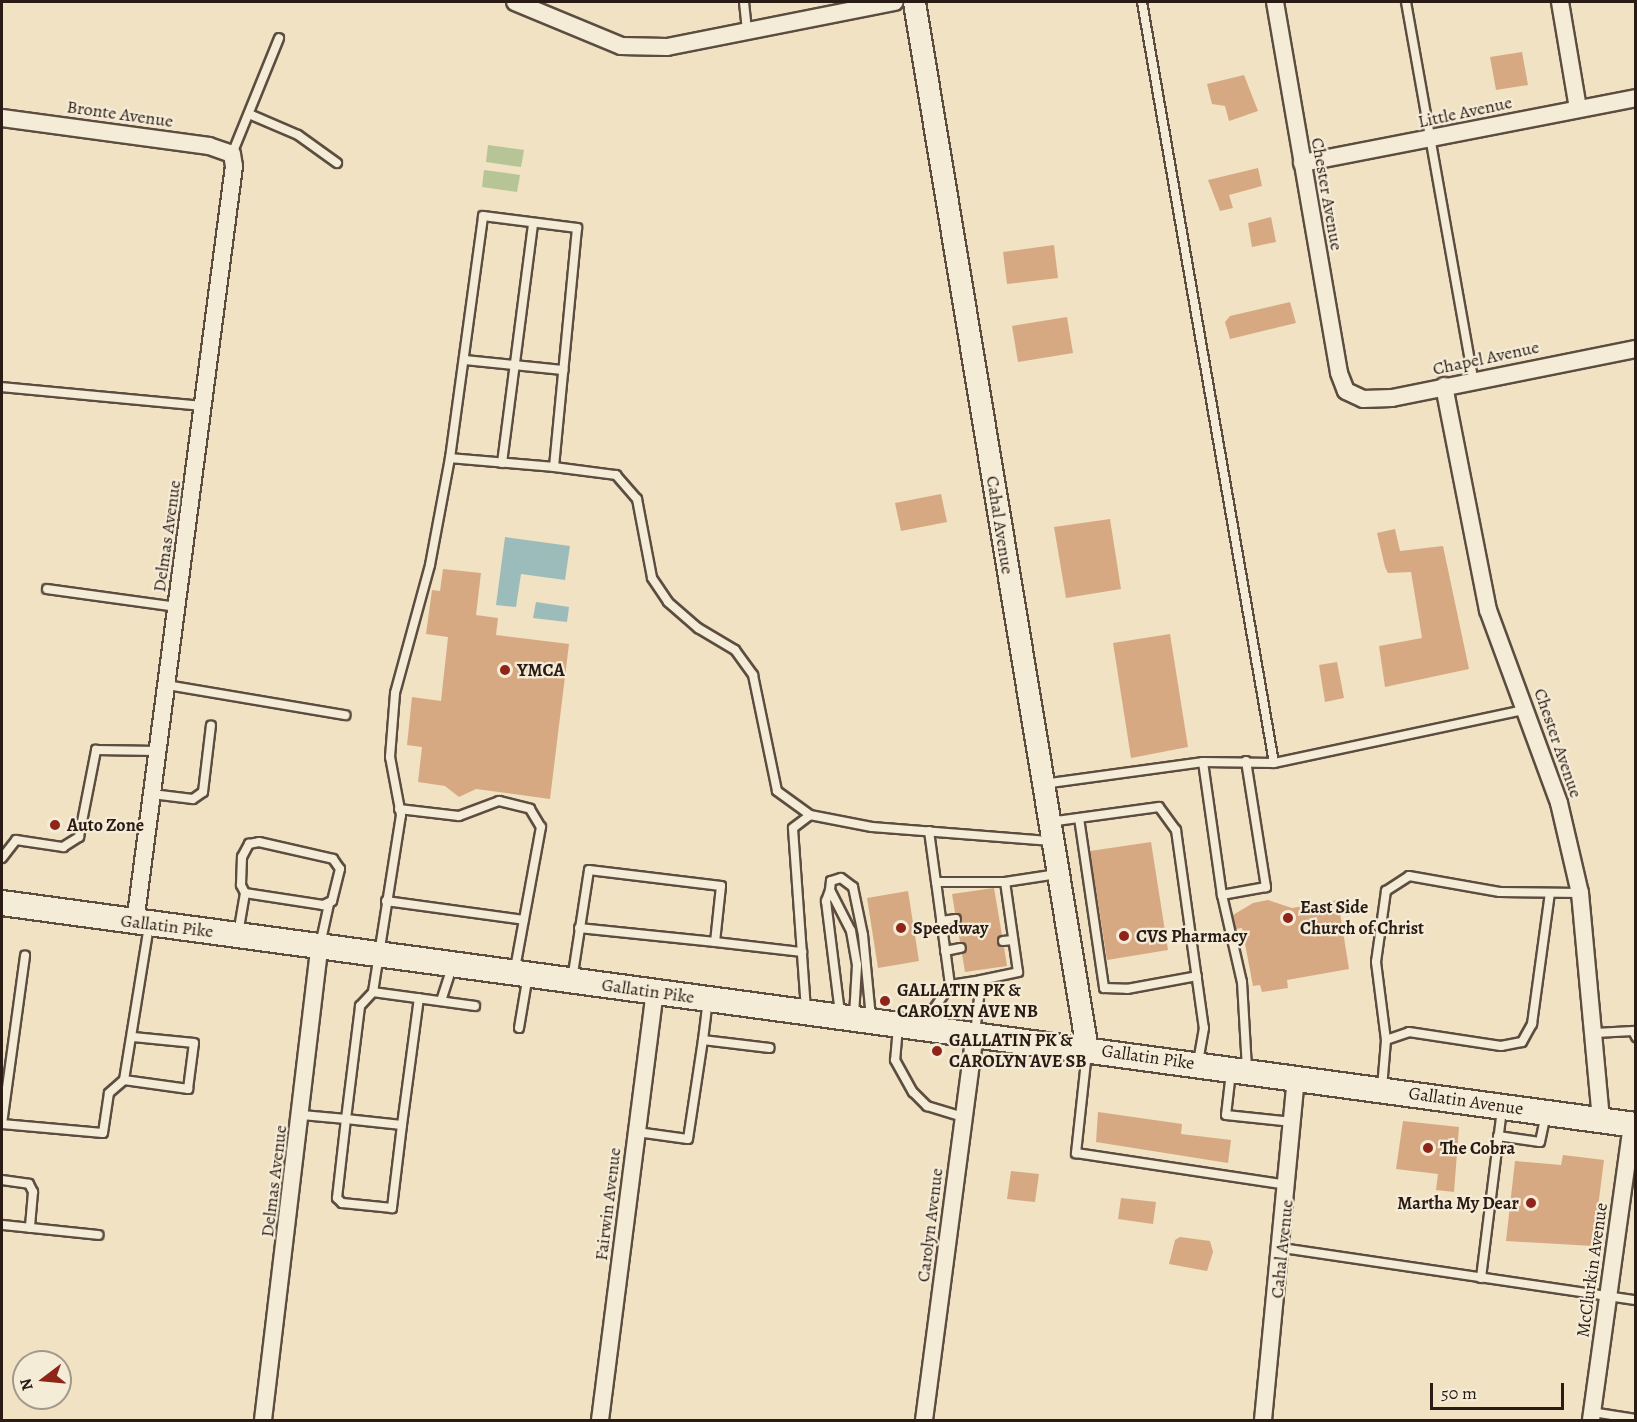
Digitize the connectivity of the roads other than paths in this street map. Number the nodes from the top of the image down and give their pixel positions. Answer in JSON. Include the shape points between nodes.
{"nodes":[{"id":1,"x":515,"y":2,"type":"edge"},
{"id":2,"x":744,"y":2,"type":"edge"},
{"id":3,"x":895,"y":2,"type":"edge"},
{"id":4,"x":914,"y":2,"type":"edge"},
{"id":5,"x":1142,"y":2,"type":"edge"},
{"id":6,"x":1275,"y":2,"type":"edge"},
{"id":7,"x":1406,"y":2,"type":"edge"},
{"id":8,"x":1560,"y":2,"type":"edge"},
{"id":9,"x":747,"y":32,"type":"junction"},
{"id":10,"x":279,"y":38,"type":"dead end"},
{"id":11,"x":1635,"y":98,"type":"edge"},
{"id":12,"x":1578,"y":108,"type":"junction"},
{"id":13,"x":249,"y":114,"type":"junction"},
{"id":14,"x":2,"y":118,"type":"edge"},
{"id":15,"x":1430,"y":140,"type":"junction"},
{"id":16,"x":232,"y":154,"type":"junction"},
{"id":17,"x":337,"y":163,"type":"dead end"},
{"id":18,"x":1302,"y":163,"type":"junction"},
{"id":19,"x":533,"y":223,"type":"junction"},
{"id":20,"x":1635,"y":349,"type":"edge"},
{"id":21,"x":464,"y":360,"type":"junction"},
{"id":22,"x":515,"y":366,"type":"junction"},
{"id":23,"x":563,"y":370,"type":"junction"},
{"id":24,"x":1473,"y":379,"type":"junction"},
{"id":25,"x":1444,"y":386,"type":"junction"},
{"id":26,"x":2,"y":387,"type":"edge"},
{"id":27,"x":1346,"y":391,"type":"joint"},
{"id":28,"x":204,"y":406,"type":"junction"},
{"id":29,"x":450,"y":458,"type":"junction"},
{"id":30,"x":502,"y":463,"type":"junction"},
{"id":31,"x":554,"y":467,"type":"junction"},
{"id":32,"x":47,"y":589,"type":"dead end"},
{"id":33,"x":177,"y":608,"type":"junction"},
{"id":34,"x":167,"y":684,"type":"junction"},
{"id":35,"x":1528,"y":709,"type":"junction"},
{"id":36,"x":345,"y":715,"type":"dead end"},
{"id":37,"x":211,"y":724,"type":"dead end"},
{"id":38,"x":158,"y":751,"type":"junction"},
{"id":39,"x":1246,"y":761,"type":"junction"},
{"id":40,"x":1203,"y":762,"type":"junction"},
{"id":41,"x":1274,"y":763,"type":"junction"},
{"id":42,"x":1043,"y":784,"type":"junction"},
{"id":43,"x":152,"y":794,"type":"junction"},
{"id":44,"x":399,"y":809,"type":"junction"},
{"id":45,"x":810,"y":815,"type":"junction"},
{"id":46,"x":1079,"y":818,"type":"junction"},
{"id":47,"x":929,"y":831,"type":"junction"},
{"id":48,"x":1050,"y":832,"type":"junction"},
{"id":49,"x":2,"y":858,"type":"edge"},
{"id":50,"x":1057,"y":874,"type":"junction"},
{"id":51,"x":936,"y":882,"type":"junction"},
{"id":52,"x":1005,"y":882,"type":"junction"},
{"id":53,"x":830,"y":890,"type":"junction"},
{"id":54,"x":245,"y":893,"type":"junction"},
{"id":55,"x":1550,"y":893,"type":"junction"},
{"id":56,"x":1580,"y":893,"type":"junction"},
{"id":57,"x":1222,"y":895,"type":"junction"},
{"id":58,"x":386,"y":901,"type":"junction"},
{"id":59,"x":2,"y":903,"type":"edge"},
{"id":60,"x":329,"y":904,"type":"junction"},
{"id":61,"x":1009,"y":911,"type":"junction"},
{"id":62,"x":998,"y":913,"type":"dead end"},
{"id":63,"x":956,"y":919,"type":"dead end"},
{"id":64,"x":524,"y":920,"type":"junction"},
{"id":65,"x":941,"y":921,"type":"junction"},
{"id":66,"x":142,"y":923,"type":"junction"},
{"id":67,"x":579,"y":928,"type":"junction"},
{"id":68,"x":238,"y":935,"type":"junction"},
{"id":69,"x":1013,"y":940,"type":"junction"},
{"id":70,"x":1003,"y":941,"type":"dead end"},
{"id":71,"x":715,"y":942,"type":"junction"},
{"id":72,"x":320,"y":945,"type":"junction"},
{"id":73,"x":961,"y":948,"type":"dead end"},
{"id":74,"x":945,"y":951,"type":"junction"},
{"id":75,"x":802,"y":952,"type":"junction"},
{"id":76,"x":377,"y":953,"type":"junction"},
{"id":77,"x":25,"y":956,"type":"dead end"},
{"id":78,"x":453,"y":964,"type":"junction"},
{"id":79,"x":521,"y":974,"type":"junction"},
{"id":80,"x":1197,"y":976,"type":"junction"},
{"id":81,"x":572,"y":980,"type":"junction"},
{"id":82,"x":981,"y":980,"type":"junction"},
{"id":83,"x":950,"y":985,"type":"junction"},
{"id":84,"x":373,"y":992,"type":"junction"},
{"id":85,"x":655,"y":993,"type":"junction"},
{"id":86,"x":419,"y":998,"type":"junction"},
{"id":87,"x":708,"y":1000,"type":"junction"},
{"id":88,"x":441,"y":1001,"type":"junction"},
{"id":89,"x":475,"y":1005,"type":"dead end"},
{"id":90,"x":806,"y":1013,"type":"junction"},
{"id":91,"x":855,"y":1019,"type":"junction"},
{"id":92,"x":910,"y":1026,"type":"junction"},
{"id":93,"x":519,"y":1028,"type":"dead end"},
{"id":94,"x":1595,"y":1033,"type":"junction"},
{"id":95,"x":975,"y":1035,"type":"junction"},
{"id":96,"x":133,"y":1037,"type":"junction"},
{"id":97,"x":1635,"y":1037,"type":"edge"},
{"id":98,"x":703,"y":1040,"type":"junction"},
{"id":99,"x":1386,"y":1040,"type":"junction"},
{"id":100,"x":770,"y":1048,"type":"dead end"},
{"id":101,"x":1087,"y":1049,"type":"junction"},
{"id":102,"x":1198,"y":1064,"type":"junction"},
{"id":103,"x":1239,"y":1070,"type":"junction"},
{"id":104,"x":1296,"y":1076,"type":"junction"},
{"id":105,"x":124,"y":1080,"type":"junction"},
{"id":106,"x":1382,"y":1089,"type":"junction"},
{"id":107,"x":1502,"y":1106,"type":"junction"},
{"id":108,"x":1546,"y":1112,"type":"junction"},
{"id":109,"x":302,"y":1115,"type":"junction"},
{"id":110,"x":964,"y":1117,"type":"junction"},
{"id":111,"x":346,"y":1119,"type":"junction"},
{"id":112,"x":1601,"y":1119,"type":"junction"},
{"id":113,"x":1294,"y":1122,"type":"junction"},
{"id":114,"x":2,"y":1124,"type":"edge"},
{"id":115,"x":402,"y":1125,"type":"junction"},
{"id":116,"x":1634,"y":1125,"type":"edge"},
{"id":117,"x":637,"y":1132,"type":"junction"},
{"id":118,"x":1498,"y":1136,"type":"junction"},
{"id":119,"x":2,"y":1180,"type":"edge"},
{"id":120,"x":1289,"y":1185,"type":"junction"},
{"id":121,"x":2,"y":1225,"type":"edge"},
{"id":122,"x":30,"y":1228,"type":"junction"},
{"id":123,"x":99,"y":1235,"type":"dead end"},
{"id":124,"x":1282,"y":1248,"type":"junction"},
{"id":125,"x":1481,"y":1278,"type":"junction"},
{"id":126,"x":1608,"y":1296,"type":"junction"},
{"id":127,"x":1635,"y":1300,"type":"edge"},
{"id":128,"x":1591,"y":1416,"type":"edge"},
{"id":129,"x":1635,"y":1419,"type":"edge"},
{"id":130,"x":264,"y":1420,"type":"edge"},
{"id":131,"x":600,"y":1420,"type":"edge"},
{"id":132,"x":924,"y":1420,"type":"edge"},
{"id":133,"x":1263,"y":1420,"type":"edge"}],
"edges":[{"from":1,"to":9,"type":"street","via":[[621,46],[667,47]]},
{"from":2,"to":9,"type":"lane"},
{"from":3,"to":9,"type":"street"},
{"from":4,"to":42,"type":"street","name":"Cahal Avenue"},
{"from":5,"to":41,"type":"lane"},
{"from":6,"to":18,"type":"street","name":"Chester Avenue"},
{"from":7,"to":15,"type":"lane"},
{"from":8,"to":12,"type":"street"},
{"from":10,"to":13,"type":"lane"},
{"from":11,"to":12,"type":"street","name":"Little Avenue"},
{"from":12,"to":15,"type":"street","name":"Little Avenue"},
{"from":13,"to":16,"type":"lane"},
{"from":13,"to":17,"type":"lane","via":[[298,135]]},
{"from":14,"to":16,"type":"street","name":"Bronte Avenue","via":[[209,146]]},
{"from":15,"to":18,"type":"street","name":"Little Avenue"},
{"from":15,"to":24,"type":"lane"},
{"from":16,"to":28,"type":"street","name":"Delmas Avenue"},
{"from":18,"to":27,"type":"street","name":"Chester Avenue","via":[[1339,373]]},
{"from":19,"to":21,"type":"lane","via":[[483,216]]},
{"from":19,"to":22,"type":"lane"},
{"from":19,"to":23,"type":"lane","via":[[577,228]]},
{"from":20,"to":24,"type":"street","name":"Chapel Avenue"},
{"from":21,"to":22,"type":"lane"},
{"from":21,"to":29,"type":"lane"},
{"from":22,"to":23,"type":"lane"},
{"from":22,"to":30,"type":"lane"},
{"from":23,"to":31,"type":"lane"},
{"from":24,"to":25,"type":"street","name":"Chapel Avenue"},
{"from":25,"to":27,"type":"street","name":"Chapel Avenue","via":[[1373,399]]},
{"from":25,"to":35,"type":"street","name":"Chester Avenue","via":[[1488,610]]},
{"from":26,"to":28,"type":"lane"},
{"from":28,"to":33,"type":"street","name":"Delmas Avenue"},
{"from":29,"to":30,"type":"lane"},
{"from":29,"to":44,"type":"lane","via":[[430,565],[395,693],[390,757]]},
{"from":30,"to":31,"type":"lane"},
{"from":31,"to":45,"type":"lane","via":[[616,475],[637,499],[652,578],[668,602],[698,628],[735,650],[753,675],[777,791]]},
{"from":32,"to":33,"type":"lane"},
{"from":33,"to":34,"type":"street","name":"Delmas Avenue"},
{"from":34,"to":36,"type":"lane"},
{"from":34,"to":38,"type":"street","name":"Delmas Avenue"},
{"from":35,"to":41,"type":"lane"},
{"from":35,"to":56,"type":"street","name":"Chester Avenue","via":[[1559,803]]},
{"from":37,"to":43,"type":"lane","via":[[203,792],[193,799]]},
{"from":38,"to":43,"type":"street","name":"Delmas Avenue"},
{"from":38,"to":49,"type":"lane","via":[[96,750],[79,837],[63,847],[16,840]]},
{"from":39,"to":40,"type":"lane"},
{"from":39,"to":41,"type":"lane"},
{"from":39,"to":57,"type":"lane","via":[[1266,887]]},
{"from":40,"to":42,"type":"lane"},
{"from":40,"to":57,"type":"lane"},
{"from":42,"to":48,"type":"street","name":"Cahal Avenue"},
{"from":43,"to":66,"type":"street","name":"Delmas Avenue"},
{"from":44,"to":58,"type":"lane"},
{"from":44,"to":64,"type":"lane","via":[[459,816],[499,801],[530,809],[541,827]]},
{"from":45,"to":47,"type":"lane"},
{"from":45,"to":75,"type":"lane","via":[[793,828]]},
{"from":46,"to":48,"type":"lane"},
{"from":46,"to":80,"type":"lane","via":[[1159,807],[1176,831]]},
{"from":46,"to":80,"type":"lane","via":[[1104,988]]},
{"from":47,"to":48,"type":"lane"},
{"from":47,"to":51,"type":"lane"},
{"from":48,"to":50,"type":"street","name":"Cahal Avenue"},
{"from":50,"to":52,"type":"lane"},
{"from":50,"to":101,"type":"street","name":"Cahal Avenue"},
{"from":51,"to":52,"type":"lane"},
{"from":51,"to":65,"type":"lane"},
{"from":52,"to":61,"type":"lane"},
{"from":53,"to":91,"type":"lane","via":[[826,901]]},
{"from":53,"to":91,"type":"lane","via":[[851,931],[857,965]]},
{"from":53,"to":91,"type":"lane","via":[[831,881],[841,878],[853,887],[863,935]]},
{"from":54,"to":60,"type":"lane"},
{"from":54,"to":60,"type":"lane","via":[[241,885],[242,857],[249,844],[258,842],[333,859],[339,869]]},
{"from":54,"to":68,"type":"lane"},
{"from":55,"to":56,"type":"lane"},
{"from":55,"to":99,"type":"lane","via":[[1532,1023],[1522,1042],[1501,1046],[1410,1032]]},
{"from":55,"to":99,"type":"lane","via":[[1500,892],[1410,876],[1386,891],[1376,962]]},
{"from":56,"to":94,"type":"street","name":"Chester Avenue"},
{"from":57,"to":103,"type":"lane","via":[[1242,982]]},
{"from":58,"to":64,"type":"lane"},
{"from":58,"to":76,"type":"lane"},
{"from":59,"to":66,"type":"main road","name":"Gallatin Pike"},
{"from":60,"to":72,"type":"lane"},
{"from":61,"to":62,"type":"lane"},
{"from":61,"to":69,"type":"lane"},
{"from":63,"to":65,"type":"lane"},
{"from":64,"to":79,"type":"lane"},
{"from":65,"to":74,"type":"lane"},
{"from":66,"to":68,"type":"main road","name":"Gallatin Pike"},
{"from":66,"to":96,"type":"lane"},
{"from":67,"to":71,"type":"lane"},
{"from":67,"to":71,"type":"lane","via":[[589,870],[721,886]]},
{"from":67,"to":81,"type":"lane"},
{"from":68,"to":72,"type":"main road","name":"Gallatin Pike"},
{"from":69,"to":70,"type":"lane"},
{"from":69,"to":82,"type":"lane","via":[[1018,972]]},
{"from":71,"to":75,"type":"lane"},
{"from":72,"to":76,"type":"main road","name":"Gallatin Pike"},
{"from":72,"to":109,"type":"street","name":"Delmas Avenue"},
{"from":73,"to":74,"type":"lane"},
{"from":74,"to":83,"type":"lane"},
{"from":75,"to":90,"type":"lane"},
{"from":76,"to":78,"type":"main road","name":"Gallatin Pike"},
{"from":76,"to":84,"type":"lane"},
{"from":77,"to":114,"type":"lane"},
{"from":78,"to":79,"type":"main road","name":"Gallatin Pike"},
{"from":78,"to":88,"type":"lane"},
{"from":79,"to":81,"type":"main road","name":"Gallatin Pike"},
{"from":79,"to":93,"type":"lane"},
{"from":80,"to":102,"type":"lane","via":[[1204,1028]]},
{"from":81,"to":85,"type":"main road","name":"Gallatin Pike"},
{"from":82,"to":83,"type":"lane"},
{"from":82,"to":95,"type":"lane"},
{"from":83,"to":92,"type":"lane"},
{"from":84,"to":86,"type":"lane"},
{"from":84,"to":111,"type":"lane","via":[[360,1006]]},
{"from":85,"to":87,"type":"main road","name":"Gallatin Pike"},
{"from":85,"to":117,"type":"street","name":"Fairwin Avenue"},
{"from":86,"to":88,"type":"lane"},
{"from":86,"to":115,"type":"lane"},
{"from":87,"to":90,"type":"main road","name":"Gallatin Pike"},
{"from":87,"to":98,"type":"lane"},
{"from":88,"to":89,"type":"lane"},
{"from":90,"to":91,"type":"main road","name":"Gallatin Pike"},
{"from":91,"to":92,"type":"main road","name":"Gallatin Pike"},
{"from":92,"to":95,"type":"main road","name":"Gallatin Pike"},
{"from":92,"to":110,"type":"lane","via":[[895,1060],[907,1083],[927,1106]]},
{"from":94,"to":97,"type":"lane","via":[[1633,1031]]},
{"from":94,"to":112,"type":"street","name":"Chester Avenue"},
{"from":95,"to":101,"type":"main road","name":"Gallatin Pike"},
{"from":95,"to":110,"type":"street","name":"Carolyn Avenue"},
{"from":96,"to":105,"type":"lane"},
{"from":96,"to":105,"type":"lane","via":[[194,1044],[188,1089]]},
{"from":98,"to":100,"type":"lane"},
{"from":98,"to":117,"type":"lane","via":[[688,1139]]},
{"from":99,"to":106,"type":"lane"},
{"from":101,"to":102,"type":"main road","name":"Gallatin Pike"},
{"from":101,"to":120,"type":"lane","via":[[1088,1074],[1076,1153]]},
{"from":102,"to":103,"type":"main road","name":"Gallatin Pike"},
{"from":103,"to":104,"type":"main road","name":"Gallatin Pike"},
{"from":103,"to":113,"type":"lane","via":[[1226,1115]]},
{"from":104,"to":106,"type":"main road","name":"Gallatin Avenue"},
{"from":104,"to":113,"type":"street","name":"Cahal Avenue"},
{"from":105,"to":114,"type":"lane","via":[[109,1093],[103,1133]]},
{"from":106,"to":107,"type":"main road","name":"Gallatin Avenue"},
{"from":107,"to":108,"type":"main road","name":"Gallatin Avenue"},
{"from":107,"to":118,"type":"lane"},
{"from":108,"to":112,"type":"main road","name":"Gallatin Avenue"},
{"from":108,"to":118,"type":"lane","via":[[1540,1142]]},
{"from":109,"to":111,"type":"lane"},
{"from":109,"to":130,"type":"street","name":"Delmas Avenue"},
{"from":110,"to":132,"type":"street","name":"Carolyn Avenue"},
{"from":111,"to":115,"type":"lane"},
{"from":111,"to":115,"type":"lane","via":[[337,1198],[342,1203],[390,1210]]},
{"from":112,"to":116,"type":"main road","name":"Gallatin Avenue"},
{"from":113,"to":120,"type":"street","name":"Cahal Avenue"},
{"from":116,"to":126,"type":"street","name":"McClurkin Avenue"},
{"from":117,"to":131,"type":"street","name":"Fairwin Avenue"},
{"from":118,"to":125,"type":"lane"},
{"from":119,"to":122,"type":"lane","via":[[29,1184],[33,1192]]},
{"from":120,"to":124,"type":"street","name":"Cahal Avenue"},
{"from":121,"to":122,"type":"lane"},
{"from":122,"to":123,"type":"lane"},
{"from":124,"to":125,"type":"lane"},
{"from":124,"to":133,"type":"street","name":"Cahal Avenue"},
{"from":125,"to":126,"type":"lane"},
{"from":126,"to":127,"type":"lane"},
{"from":126,"to":128,"type":"street","name":"McClurkin Avenue"},
{"from":128,"to":129,"type":"lane"}]}
